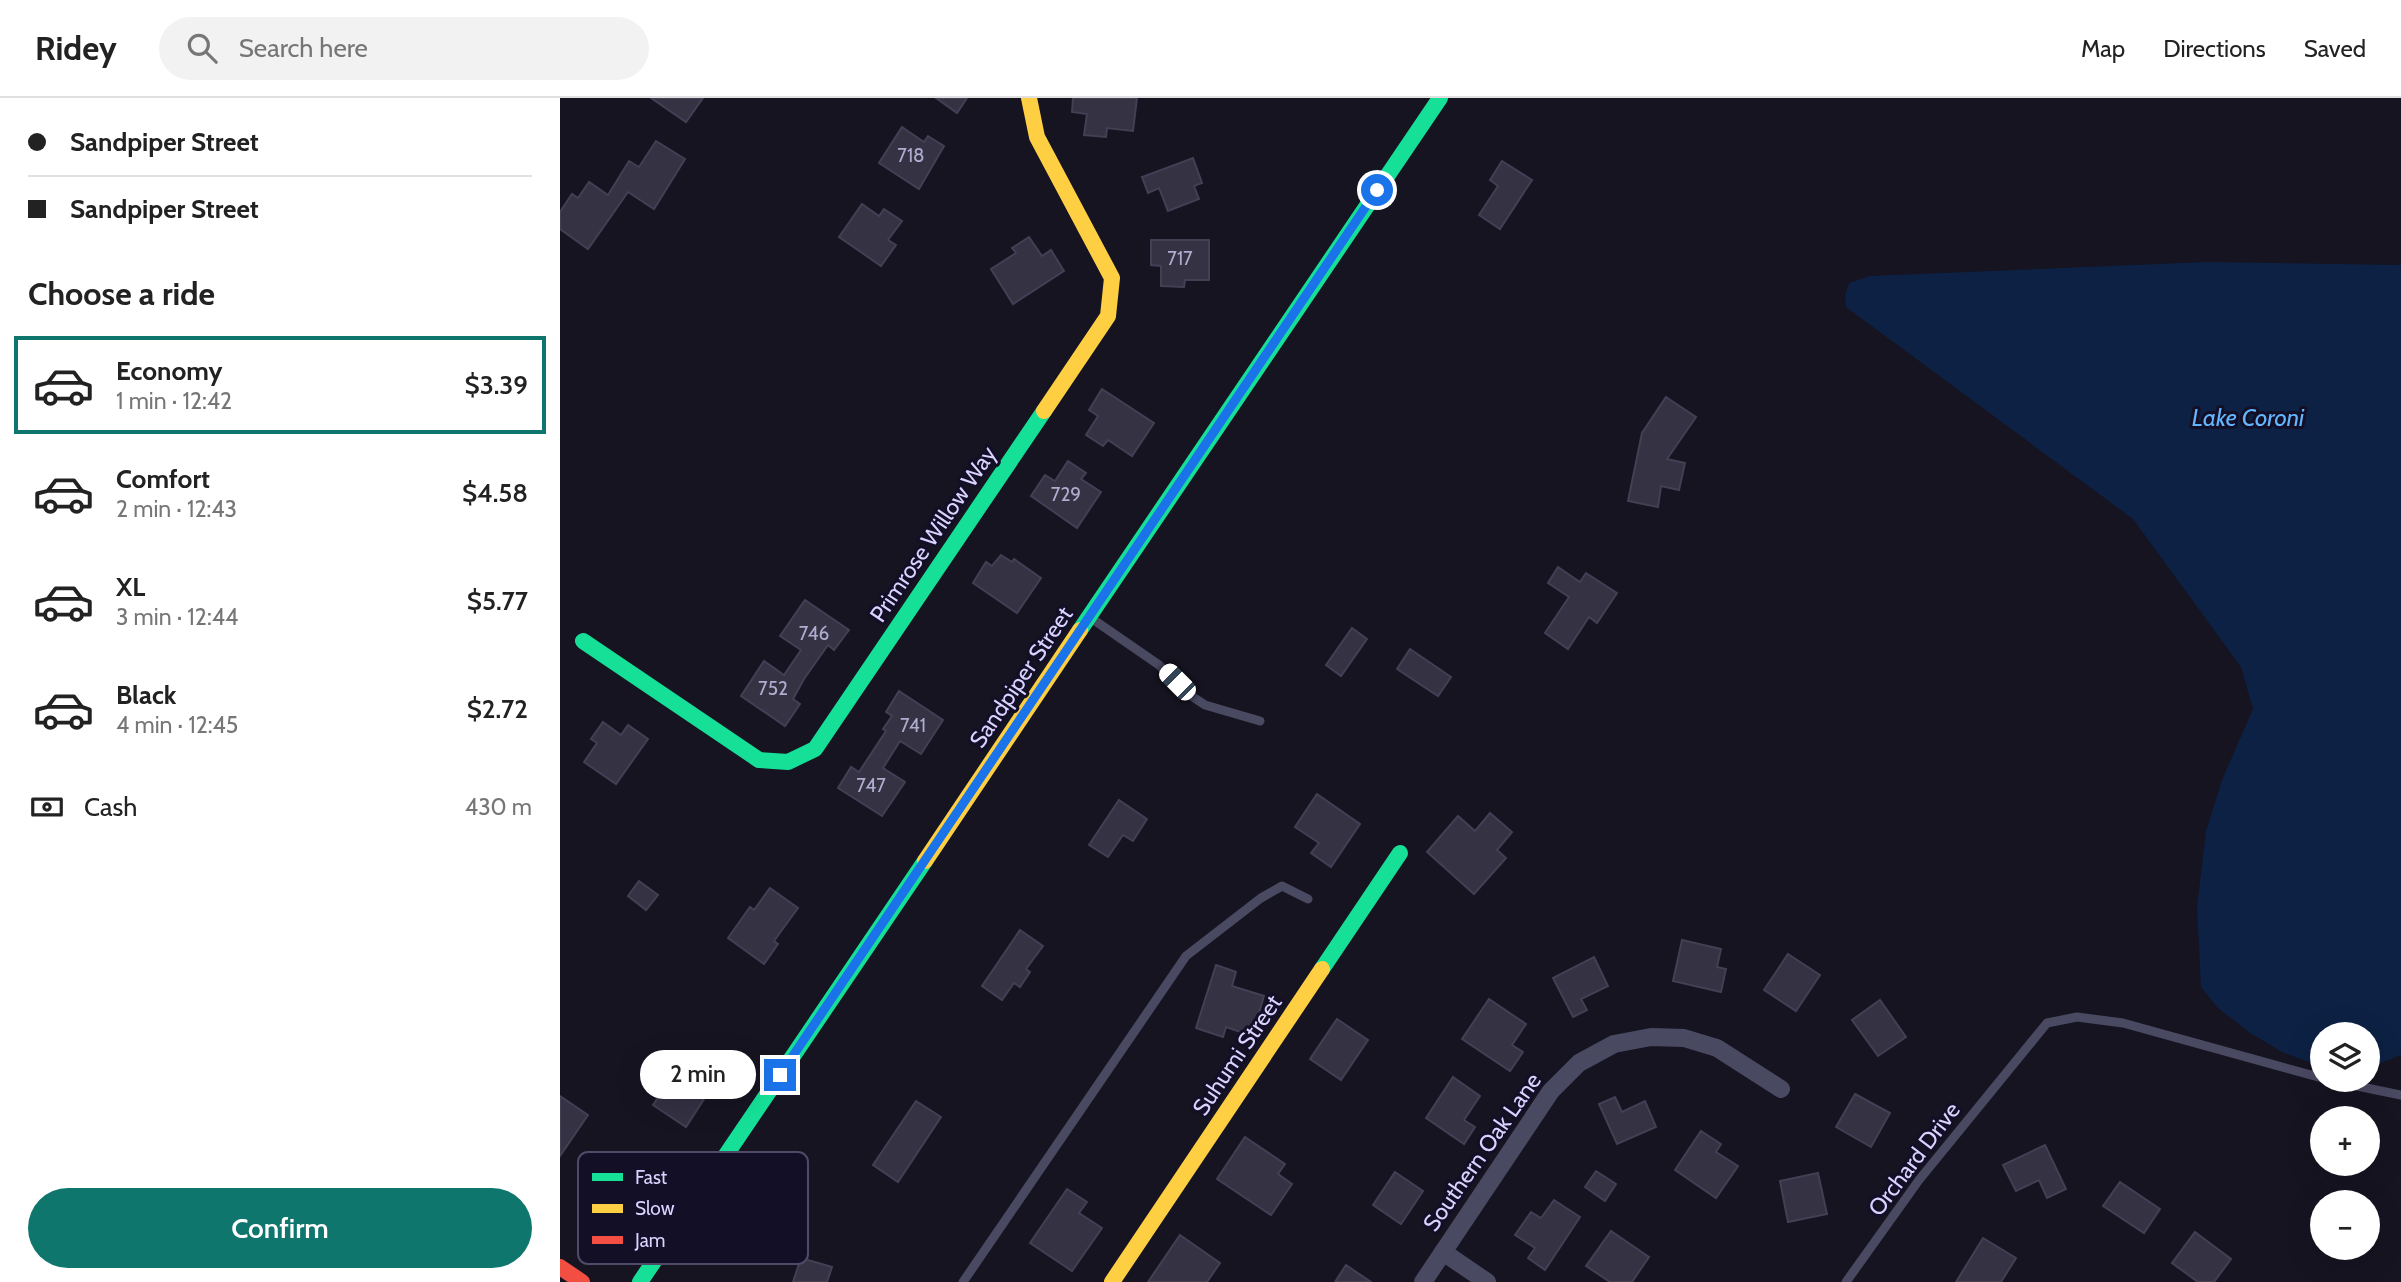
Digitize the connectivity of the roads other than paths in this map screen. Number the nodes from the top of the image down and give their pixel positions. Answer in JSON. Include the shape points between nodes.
{"nodes":[{"id":1,"x":1029,"y":98,"type":"edge"},
{"id":2,"x":1440,"y":98,"type":"edge"},
{"id":3,"x":1089,"y":617,"type":"junction"},
{"id":4,"x":583,"y":641,"type":"dead end"},
{"id":5,"x":1260,"y":721,"type":"dead end"},
{"id":6,"x":1399,"y":853,"type":"dead end"},
{"id":7,"x":1308,"y":899,"type":"dead end"},
{"id":8,"x":2310,"y":1075,"type":"edge"},
{"id":9,"x":1782,"y":1089,"type":"dead end"},
{"id":10,"x":2380,"y":1091,"type":"edge"},
{"id":11,"x":2401,"y":1095,"type":"edge"},
{"id":12,"x":728,"y":1152,"type":"edge"},
{"id":13,"x":1443,"y":1252,"type":"junction"},
{"id":14,"x":652,"y":1264,"type":"edge"},
{"id":15,"x":560,"y":1267,"type":"edge"},
{"id":16,"x":582,"y":1282,"type":"edge"},
{"id":17,"x":640,"y":1282,"type":"edge"},
{"id":18,"x":963,"y":1282,"type":"edge"},
{"id":19,"x":1112,"y":1282,"type":"edge"},
{"id":20,"x":1423,"y":1282,"type":"edge"},
{"id":21,"x":1488,"y":1282,"type":"edge"},
{"id":22,"x":1846,"y":1282,"type":"edge"}],
"edges":[{"from":1,"to":4,"type":"street","name":"Primrose Willow Way","via":[[1037,137],[1112,278],[1108,316],[815,749],[788,762],[759,760]]},
{"from":2,"to":3,"type":"street","name":"Sandpiper Street"},
{"from":3,"to":5,"type":"lane","via":[[1159,665],[1205,705]]},
{"from":3,"to":12,"type":"street","name":"Sandpiper Street"},
{"from":6,"to":19,"type":"street","name":"Suhumi Street"},
{"from":7,"to":18,"type":"lane","via":[[1282,886],[1186,956]]},
{"from":8,"to":22,"type":"lane","name":"Orchard Drive","via":[[2123,1023],[2077,1017],[2047,1023],[1919,1180]]},
{"from":9,"to":13,"type":"street","name":"Southern Oak Lane","via":[[1717,1048],[1684,1038],[1651,1037],[1614,1044],[1579,1063],[1551,1091]]},
{"from":10,"to":11,"type":"lane"},
{"from":13,"to":20,"type":"street","name":"Southern Oak Lane"},
{"from":13,"to":21,"type":"street"},
{"from":14,"to":17,"type":"street","name":"Sandpiper Street"},
{"from":15,"to":16,"type":"street"}]}
